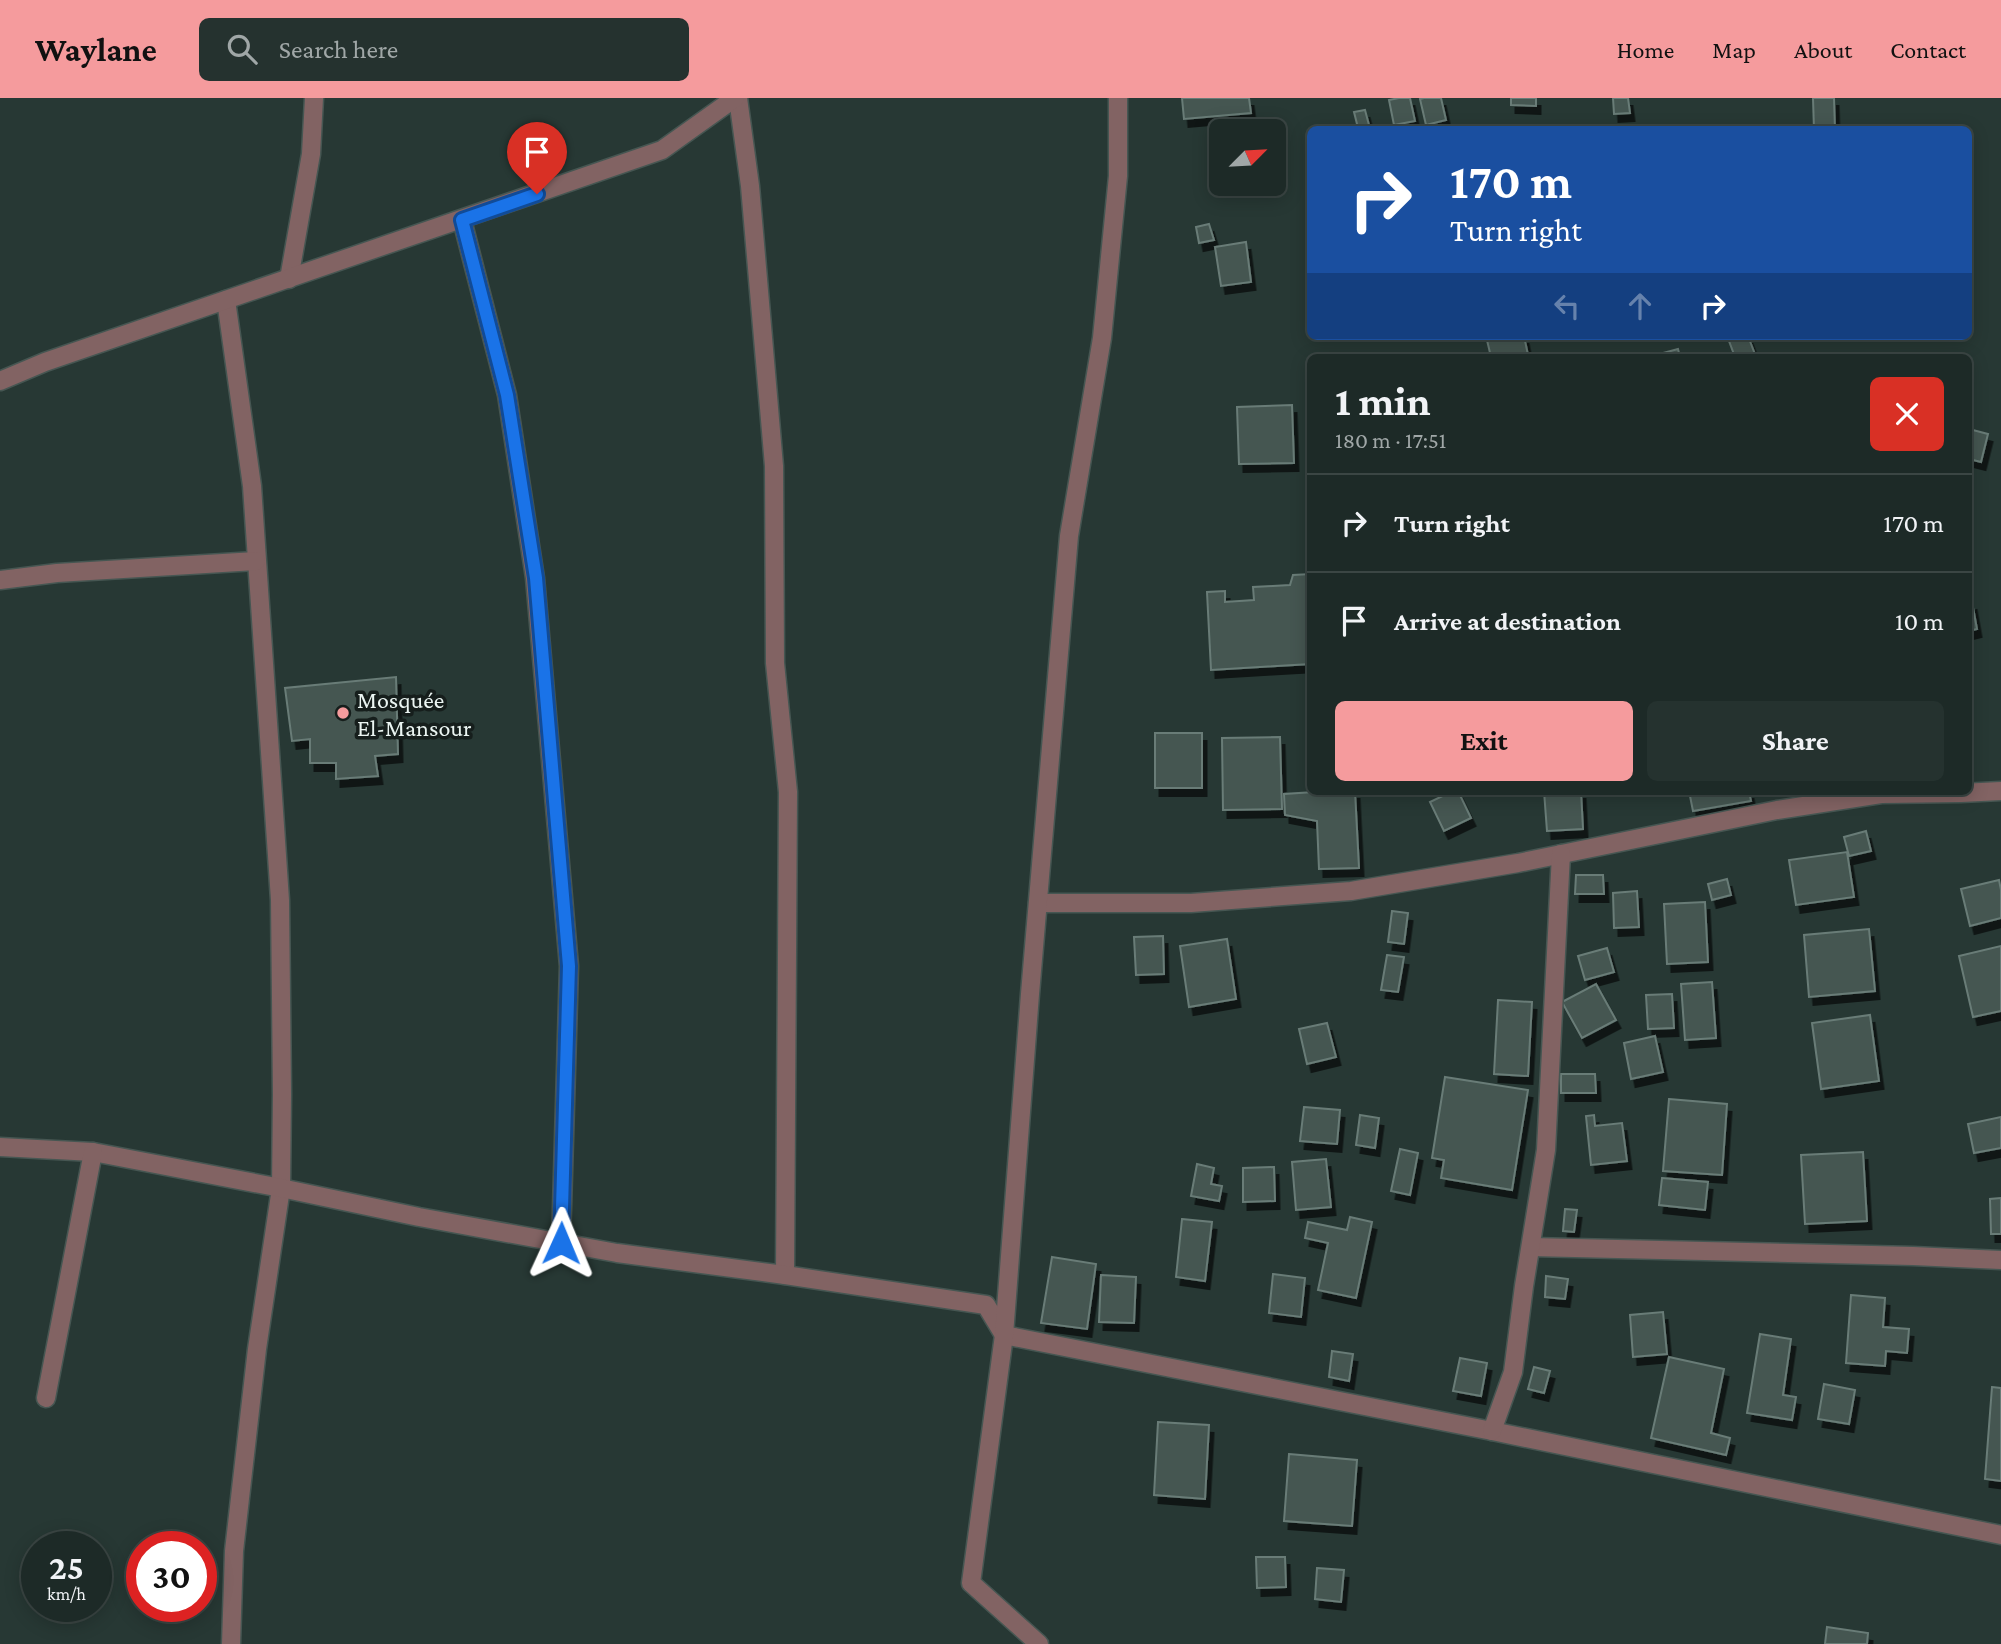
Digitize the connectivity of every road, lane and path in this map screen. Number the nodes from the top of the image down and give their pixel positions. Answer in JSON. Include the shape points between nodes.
{"nodes":[{"id":1,"x":314,"y":98,"type":"edge"},
{"id":2,"x":736,"y":98,"type":"edge"},
{"id":3,"x":1118,"y":98,"type":"edge"},
{"id":4,"x":462,"y":220,"type":"junction"},
{"id":5,"x":289,"y":279,"type":"junction"},
{"id":6,"x":226,"y":300,"type":"junction"},
{"id":7,"x":0,"y":381,"type":"edge"},
{"id":8,"x":256,"y":561,"type":"junction"},
{"id":9,"x":0,"y":580,"type":"edge"},
{"id":10,"x":2001,"y":791,"type":"edge"},
{"id":11,"x":1972,"y":792,"type":"edge"},
{"id":12,"x":1874,"y":795,"type":"edge"},
{"id":13,"x":1560,"y":855,"type":"junction"},
{"id":14,"x":1038,"y":903,"type":"junction"},
{"id":15,"x":0,"y":1147,"type":"edge"},
{"id":16,"x":93,"y":1152,"type":"junction"},
{"id":17,"x":281,"y":1188,"type":"junction"},
{"id":18,"x":561,"y":1243,"type":"junction"},
{"id":19,"x":1531,"y":1247,"type":"junction"},
{"id":20,"x":2001,"y":1261,"type":"edge"},
{"id":21,"x":785,"y":1275,"type":"junction"},
{"id":22,"x":1004,"y":1335,"type":"junction"},
{"id":23,"x":46,"y":1398,"type":"dead end"},
{"id":24,"x":1492,"y":1431,"type":"junction"},
{"id":25,"x":2001,"y":1535,"type":"edge"},
{"id":26,"x":231,"y":1644,"type":"edge"},
{"id":27,"x":1039,"y":1644,"type":"edge"}],
"edges":[{"from":1,"to":5,"type":"street","via":[[311,154]]},
{"from":2,"to":4,"type":"street","via":[[662,150]]},
{"from":2,"to":21,"type":"street","via":[[750,186],[774,466],[775,663],[788,792]]},
{"from":3,"to":14,"type":"street","via":[[1113,230],[1102,338],[1069,537]]},
{"from":4,"to":5,"type":"street"},
{"from":4,"to":18,"type":"street","via":[[507,395],[536,578],[569,966]]},
{"from":5,"to":6,"type":"street"},
{"from":6,"to":7,"type":"street"},
{"from":6,"to":8,"type":"street","via":[[252,486]]},
{"from":8,"to":9,"type":"street"},
{"from":8,"to":17,"type":"street","via":[[280,900]]},
{"from":10,"to":11,"type":"street"},
{"from":12,"to":13,"type":"street","via":[[1777,810]]},
{"from":13,"to":14,"type":"street","via":[[1351,891],[1191,903]]},
{"from":13,"to":19,"type":"street","via":[[1546,1150]]},
{"from":14,"to":22,"type":"street"},
{"from":15,"to":16,"type":"street"},
{"from":16,"to":17,"type":"street"},
{"from":16,"to":23,"type":"street"},
{"from":17,"to":18,"type":"street"},
{"from":17,"to":26,"type":"street","via":[[234,1551]]},
{"from":18,"to":21,"type":"street"},
{"from":19,"to":20,"type":"street"},
{"from":19,"to":24,"type":"street","via":[[1513,1372]]},
{"from":21,"to":22,"type":"street","via":[[986,1306]]},
{"from":22,"to":24,"type":"street"},
{"from":22,"to":27,"type":"street","via":[[971,1583]]},
{"from":24,"to":25,"type":"street"}]}
